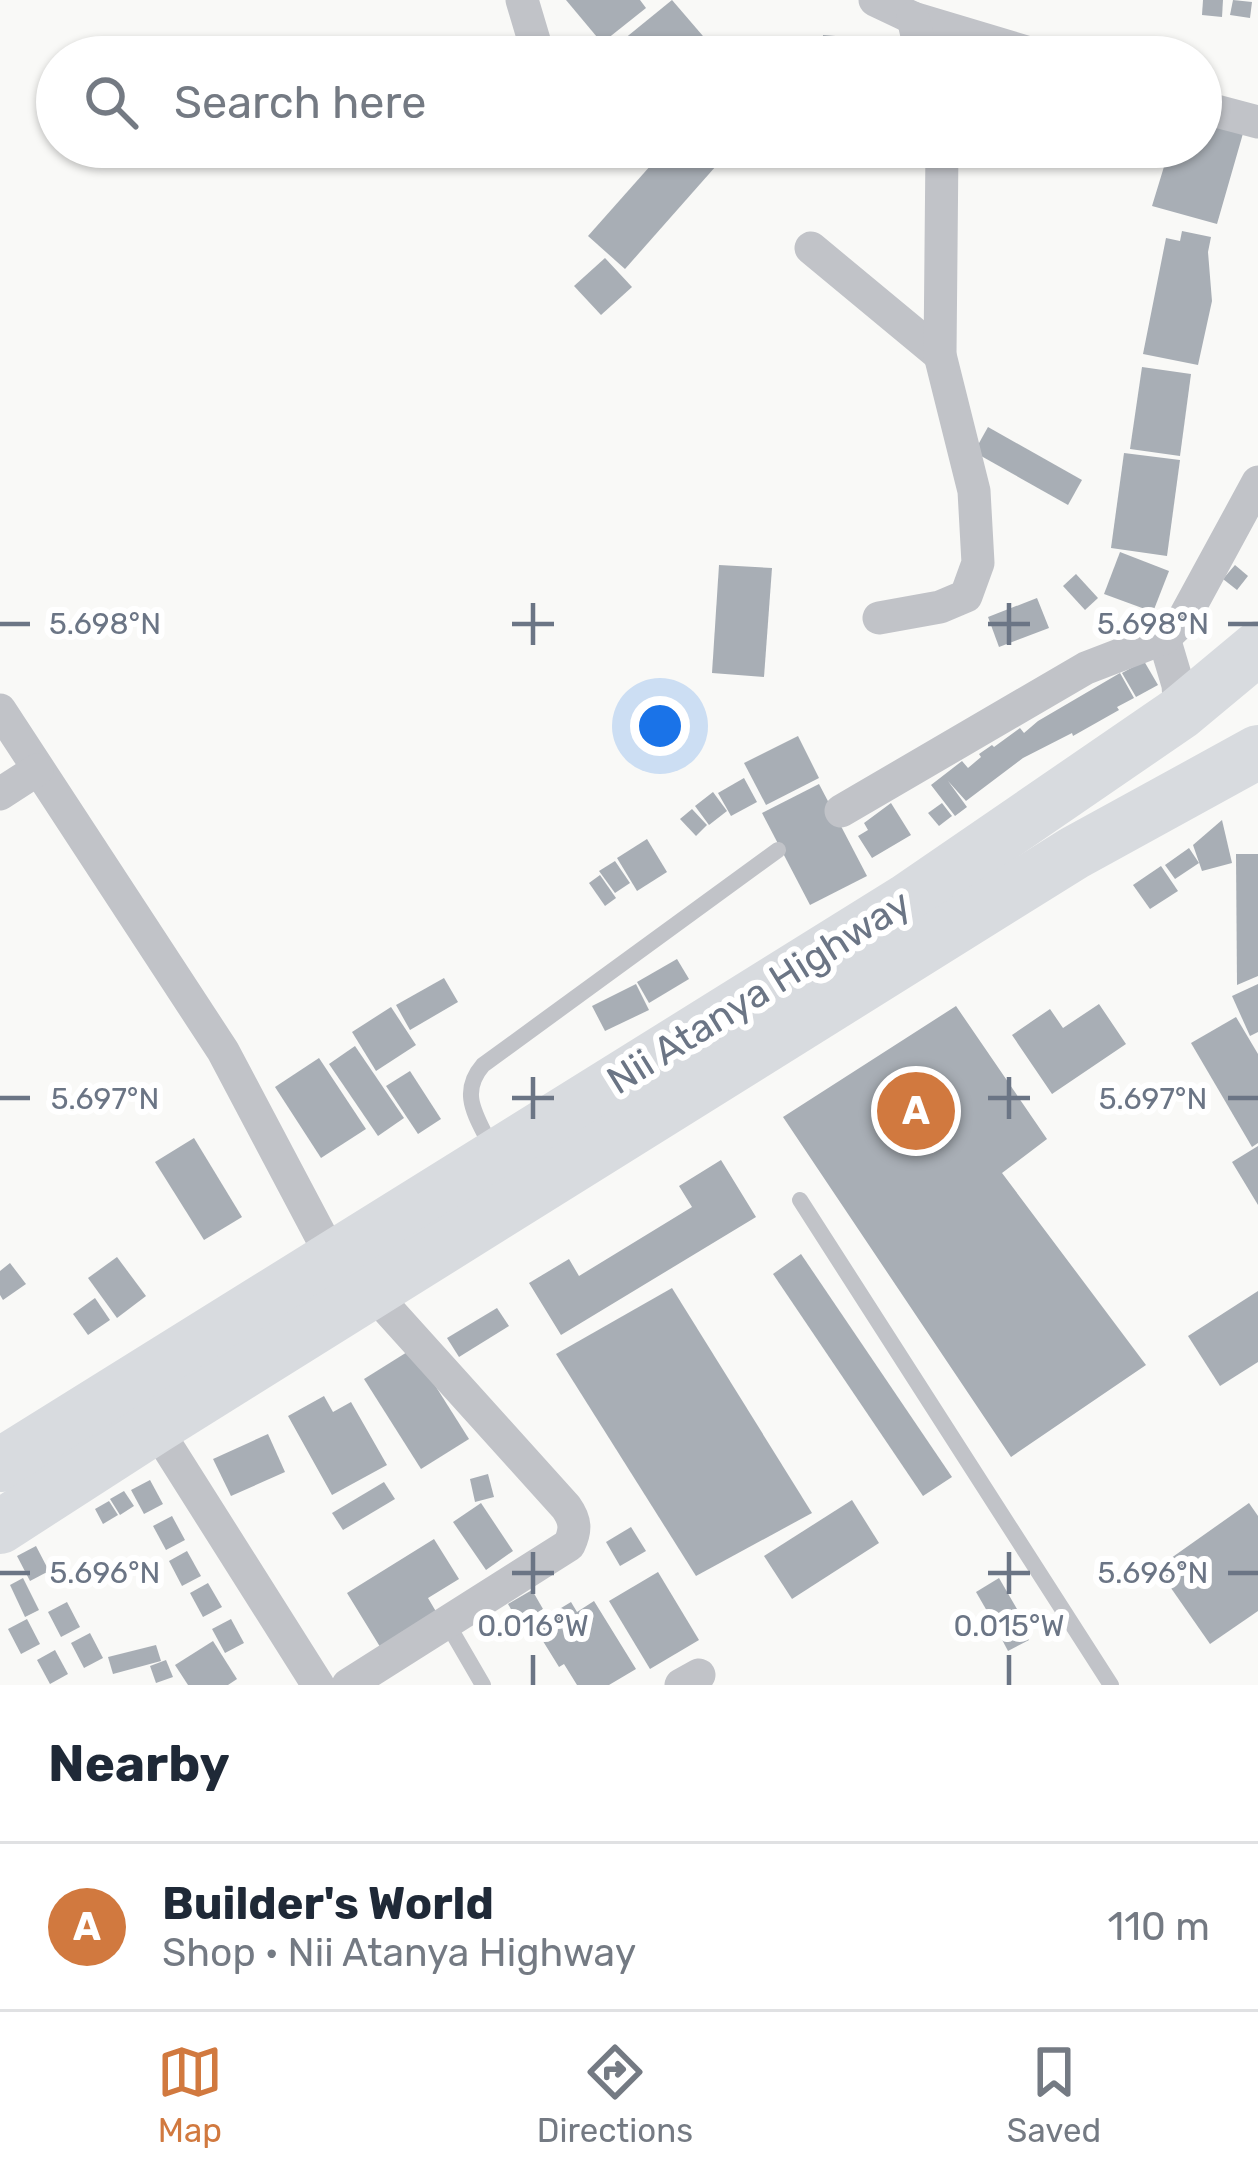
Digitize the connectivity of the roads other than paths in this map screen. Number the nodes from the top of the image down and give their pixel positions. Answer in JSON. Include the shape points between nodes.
{"nodes":[{"id":1,"x":522,"y":0,"type":"edge"},
{"id":2,"x":875,"y":0,"type":"edge"},
{"id":3,"x":913,"y":18,"type":"junction"},
{"id":4,"x":532,"y":36,"type":"edge"},
{"id":5,"x":917,"y":36,"type":"edge"},
{"id":6,"x":973,"y":36,"type":"edge"},
{"id":7,"x":1222,"y":113,"type":"edge"},
{"id":8,"x":1258,"y":122,"type":"edge"},
{"id":9,"x":942,"y":168,"type":"edge"},
{"id":10,"x":811,"y":248,"type":"dead end"},
{"id":11,"x":940,"y":355,"type":"junction"},
{"id":12,"x":1258,"y":482,"type":"edge"},
{"id":13,"x":878,"y":618,"type":"dead end"},
{"id":14,"x":1164,"y":638,"type":"junction"},
{"id":15,"x":1258,"y":648,"type":"edge"},
{"id":16,"x":0,"y":710,"type":"edge"},
{"id":17,"x":1180,"y":713,"type":"junction"},
{"id":18,"x":1258,"y":752,"type":"edge"},
{"id":19,"x":37,"y":770,"type":"junction"},
{"id":20,"x":0,"y":794,"type":"edge"},
{"id":21,"x":841,"y":811,"type":"dead end"},
{"id":22,"x":778,"y":850,"type":"dead end"},
{"id":23,"x":495,"y":1156,"type":"junction"},
{"id":24,"x":800,"y":1200,"type":"dead end"},
{"id":25,"x":353,"y":1276,"type":"junction"},
{"id":26,"x":154,"y":1427,"type":"junction"},
{"id":27,"x":0,"y":1466,"type":"edge"},
{"id":28,"x":0,"y":1527,"type":"edge"},
{"id":29,"x":447,"y":1622,"type":"junction"},
{"id":30,"x":319,"y":1685,"type":"edge"},
{"id":31,"x":348,"y":1685,"type":"edge"},
{"id":32,"x":482,"y":1685,"type":"edge"},
{"id":33,"x":1111,"y":1685,"type":"edge"}],
"edges":[{"from":1,"to":4,"type":"street"},
{"from":2,"to":3,"type":"street"},
{"from":3,"to":5,"type":"street"},
{"from":3,"to":6,"type":"street"},
{"from":7,"to":8,"type":"street"},
{"from":9,"to":11,"type":"street"},
{"from":10,"to":11,"type":"street"},
{"from":11,"to":13,"type":"street","via":[[974,491],[978,563],[966,596]]},
{"from":12,"to":14,"type":"street","via":[[1183,620]]},
{"from":14,"to":17,"type":"street"},
{"from":14,"to":21,"type":"street","via":[[1086,668]]},
{"from":15,"to":17,"type":"main road","name":"Nii Atanya Highway"},
{"from":16,"to":19,"type":"street"},
{"from":17,"to":23,"type":"main road","name":"Nii Atanya Highway","via":[[906,901]]},
{"from":18,"to":25,"type":"main road"},
{"from":19,"to":20,"type":"street"},
{"from":19,"to":25,"type":"street","via":[[223,1051]]},
{"from":22,"to":23,"type":"lane","via":[[483,1065],[468,1096]]},
{"from":23,"to":25,"type":"main road","name":"Nii Atanya Highway"},
{"from":24,"to":33,"type":"lane"},
{"from":25,"to":26,"type":"main road"},
{"from":25,"to":27,"type":"main road","name":"Nii Atanya Highway"},
{"from":25,"to":29,"type":"street","via":[[572,1516],[569,1545]]},
{"from":26,"to":28,"type":"main road"},
{"from":26,"to":30,"type":"street"},
{"from":29,"to":31,"type":"street"},
{"from":29,"to":32,"type":"lane"}]}
